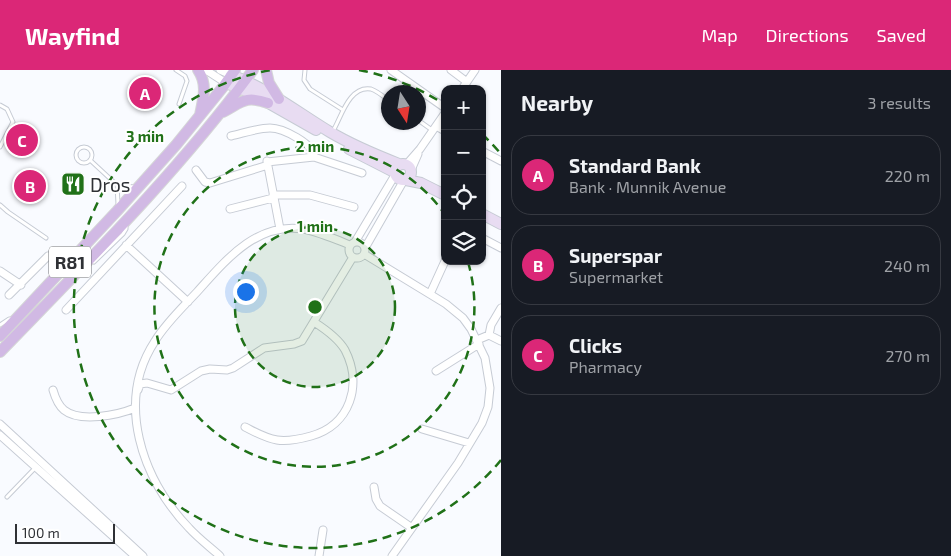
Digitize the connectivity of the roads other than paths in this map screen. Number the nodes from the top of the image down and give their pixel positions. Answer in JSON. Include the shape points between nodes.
{"nodes":[{"id":1,"x":176,"y":70,"type":"edge"},
{"id":2,"x":198,"y":70,"type":"edge"},
{"id":3,"x":206,"y":70,"type":"edge"},
{"id":4,"x":220,"y":70,"type":"edge"},
{"id":5,"x":252,"y":70,"type":"edge"},
{"id":6,"x":266,"y":70,"type":"edge"},
{"id":7,"x":304,"y":70,"type":"edge"},
{"id":8,"x":391,"y":70,"type":"edge"},
{"id":9,"x":475,"y":70,"type":"edge"},
{"id":10,"x":452,"y":71,"type":"edge"},
{"id":11,"x":231,"y":76,"type":"edge"},
{"id":12,"x":467,"y":82,"type":"junction"},
{"id":13,"x":242,"y":84,"type":"junction"},
{"id":14,"x":465,"y":85,"type":"edge"},
{"id":15,"x":381,"y":95,"type":"edge"},
{"id":16,"x":279,"y":99,"type":"junction"},
{"id":17,"x":268,"y":103,"type":"junction"},
{"id":18,"x":180,"y":104,"type":"dead end"},
{"id":19,"x":0,"y":105,"type":"edge"},
{"id":20,"x":441,"y":105,"type":"edge"},
{"id":21,"x":343,"y":110,"type":"junction"},
{"id":22,"x":218,"y":115,"type":"junction"},
{"id":23,"x":200,"y":116,"type":"junction"},
{"id":24,"x":441,"y":118,"type":"edge"},
{"id":25,"x":426,"y":124,"type":"edge"},
{"id":26,"x":434,"y":128,"type":"junction"},
{"id":27,"x":441,"y":130,"type":"edge"},
{"id":28,"x":332,"y":133,"type":"junction"},
{"id":29,"x":231,"y":136,"type":"dead end"},
{"id":30,"x":0,"y":147,"type":"edge"},
{"id":31,"x":486,"y":153,"type":"edge"},
{"id":32,"x":314,"y":158,"type":"junction"},
{"id":33,"x":90,"y":160,"type":"junction"},
{"id":34,"x":501,"y":160,"type":"edge"},
{"id":35,"x":267,"y":162,"type":"junction"},
{"id":36,"x":196,"y":170,"type":"dead end"},
{"id":37,"x":403,"y":172,"type":"junction"},
{"id":38,"x":362,"y":173,"type":"dead end"},
{"id":39,"x":117,"y":185,"type":"junction"},
{"id":40,"x":139,"y":186,"type":"junction"},
{"id":41,"x":182,"y":186,"type":"dead end"},
{"id":42,"x":441,"y":193,"type":"edge"},
{"id":43,"x":273,"y":196,"type":"junction"},
{"id":44,"x":0,"y":205,"type":"edge"},
{"id":45,"x":354,"y":207,"type":"dead end"},
{"id":46,"x":230,"y":209,"type":"dead end"},
{"id":47,"x":117,"y":211,"type":"junction"},
{"id":48,"x":486,"y":216,"type":"edge"},
{"id":49,"x":501,"y":224,"type":"edge"},
{"id":50,"x":280,"y":229,"type":"junction"},
{"id":51,"x":46,"y":238,"type":"dead end"},
{"id":52,"x":486,"y":240,"type":"edge"},
{"id":53,"x":352,"y":243,"type":"junction"},
{"id":54,"x":126,"y":245,"type":"junction"},
{"id":55,"x":501,"y":248,"type":"edge"},
{"id":56,"x":364,"y":251,"type":"junction"},
{"id":57,"x":48,"y":256,"type":"dead end"},
{"id":58,"x":353,"y":258,"type":"junction"},
{"id":59,"x":443,"y":265,"type":"edge"},
{"id":60,"x":0,"y":271,"type":"edge"},
{"id":61,"x":21,"y":285,"type":"junction"},
{"id":62,"x":430,"y":294,"type":"junction"},
{"id":63,"x":10,"y":295,"type":"dead end"},
{"id":64,"x":188,"y":302,"type":"junction"},
{"id":65,"x":501,"y":308,"type":"edge"},
{"id":66,"x":66,"y":310,"type":"dead end"},
{"id":67,"x":16,"y":319,"type":"junction"},
{"id":68,"x":314,"y":322,"type":"junction"},
{"id":69,"x":0,"y":325,"type":"edge"},
{"id":70,"x":489,"y":335,"type":"junction"},
{"id":71,"x":0,"y":336,"type":"edge"},
{"id":72,"x":501,"y":341,"type":"edge"},
{"id":73,"x":478,"y":342,"type":"junction"},
{"id":74,"x":0,"y":352,"type":"edge"},
{"id":75,"x":436,"y":371,"type":"dead end"},
{"id":76,"x":53,"y":390,"type":"dead end"},
{"id":77,"x":135,"y":408,"type":"junction"},
{"id":78,"x":0,"y":424,"type":"edge"},
{"id":79,"x":245,"y":427,"type":"dead end"},
{"id":80,"x":422,"y":429,"type":"dead end"},
{"id":81,"x":0,"y":435,"type":"edge"},
{"id":82,"x":469,"y":443,"type":"junction"},
{"id":83,"x":41,"y":461,"type":"junction"},
{"id":84,"x":35,"y":467,"type":"junction"},
{"id":85,"x":65,"y":484,"type":"junction"},
{"id":86,"x":374,"y":487,"type":"dead end"},
{"id":87,"x":60,"y":490,"type":"junction"},
{"id":88,"x":7,"y":497,"type":"dead end"},
{"id":89,"x":412,"y":528,"type":"junction"},
{"id":90,"x":323,"y":530,"type":"dead end"},
{"id":91,"x":135,"y":556,"type":"edge"},
{"id":92,"x":143,"y":556,"type":"edge"},
{"id":93,"x":220,"y":556,"type":"edge"},
{"id":94,"x":319,"y":556,"type":"edge"},
{"id":95,"x":392,"y":556,"type":"edge"}],
"edges":[{"from":1,"to":18,"type":"lane","via":[[187,81]]},
{"from":2,"to":23,"type":"main road","via":[[205,92]]},
{"from":3,"to":11,"type":"street"},
{"from":4,"to":11,"type":"street"},
{"from":5,"to":13,"type":"main road","number":"R81"},
{"from":6,"to":16,"type":"main road","via":[[269,83]]},
{"from":7,"to":21,"type":"lane","via":[[304,80],[310,89]]},
{"from":8,"to":20,"type":"street"},
{"from":9,"to":12,"type":"street"},
{"from":10,"to":12,"type":"street"},
{"from":11,"to":13,"type":"street"},
{"from":11,"to":23,"type":"main road","number":"R81"},
{"from":12,"to":14,"type":"street"},
{"from":13,"to":16,"type":"street","via":[[255,84]]},
{"from":13,"to":17,"type":"street"},
{"from":13,"to":22,"type":"main road","number":"R81"},
{"from":15,"to":21,"type":"lane","via":[[365,89],[352,96]]},
{"from":16,"to":28,"type":"street"},
{"from":17,"to":22,"type":"main road","via":[[245,100]]},
{"from":17,"to":37,"type":"street","via":[[382,168]]},
{"from":19,"to":30,"type":"lane","via":[[7,109],[13,122]]},
{"from":21,"to":28,"type":"lane"},
{"from":22,"to":74,"type":"main road","number":"R81","via":[[126,221]]},
{"from":23,"to":40,"type":"main road","number":"R81"},
{"from":24,"to":26,"type":"street"},
{"from":25,"to":26,"type":"lane"},
{"from":26,"to":27,"type":"street"},
{"from":26,"to":37,"type":"street"},
{"from":28,"to":37,"type":"street"},
{"from":29,"to":32,"type":"street","via":[[278,129],[307,144]]},
{"from":31,"to":34,"type":"street"},
{"from":32,"to":35,"type":"street"},
{"from":32,"to":38,"type":"street"},
{"from":33,"to":33,"type":"lane","via":[[79,161],[77,151],[88,148],[92,155]]},
{"from":33,"to":39,"type":"lane"},
{"from":35,"to":36,"type":"street","via":[[210,183],[205,182]]},
{"from":35,"to":43,"type":"street"},
{"from":37,"to":42,"type":"street"},
{"from":37,"to":53,"type":"street"},
{"from":37,"to":56,"type":"street"},
{"from":39,"to":40,"type":"lane"},
{"from":39,"to":47,"type":"lane"},
{"from":40,"to":47,"type":"main road","number":"R81"},
{"from":41,"to":54,"type":"street"},
{"from":43,"to":45,"type":"street","via":[[310,195]]},
{"from":43,"to":46,"type":"street"},
{"from":43,"to":50,"type":"street"},
{"from":44,"to":51,"type":"lane"},
{"from":47,"to":67,"type":"main road","number":"R81"},
{"from":48,"to":49,"type":"street"},
{"from":50,"to":53,"type":"street","via":[[306,230]]},
{"from":50,"to":64,"type":"street","via":[[244,244]]},
{"from":52,"to":55,"type":"street"},
{"from":53,"to":56,"type":"street","via":[[360,242]]},
{"from":53,"to":58,"type":"street","via":[[348,252]]},
{"from":54,"to":64,"type":"street"},
{"from":54,"to":66,"type":"street"},
{"from":56,"to":58,"type":"street","via":[[360,257]]},
{"from":56,"to":62,"type":"street"},
{"from":57,"to":61,"type":"street"},
{"from":58,"to":68,"type":"street"},
{"from":59,"to":62,"type":"street"},
{"from":60,"to":61,"type":"street"},
{"from":61,"to":63,"type":"street"},
{"from":62,"to":73,"type":"street","via":[[459,314]]},
{"from":64,"to":77,"type":"street","via":[[162,331],[148,354],[139,376]]},
{"from":65,"to":70,"type":"street"},
{"from":67,"to":69,"type":"lane"},
{"from":67,"to":71,"type":"main road","number":"R81"},
{"from":68,"to":77,"type":"street","via":[[297,344],[264,348],[233,368],[196,373],[172,390],[140,384]]},
{"from":68,"to":79,"type":"street","via":[[326,329],[345,351],[354,383],[346,410],[325,430],[292,440],[263,436]]},
{"from":70,"to":72,"type":"street"},
{"from":70,"to":73,"type":"street"},
{"from":73,"to":75,"type":"street"},
{"from":73,"to":82,"type":"street","via":[[485,358],[490,388],[482,423]]},
{"from":76,"to":77,"type":"street","via":[[60,406],[74,415],[92,417]]},
{"from":77,"to":93,"type":"street","via":[[140,442],[160,490],[189,528]]},
{"from":78,"to":83,"type":"street"},
{"from":80,"to":82,"type":"street"},
{"from":81,"to":84,"type":"street"},
{"from":82,"to":89,"type":"street"},
{"from":83,"to":84,"type":"lane"},
{"from":83,"to":85,"type":"street"},
{"from":84,"to":87,"type":"street"},
{"from":84,"to":88,"type":"lane"},
{"from":85,"to":87,"type":"street"},
{"from":85,"to":92,"type":"street"},
{"from":86,"to":89,"type":"street","via":[[380,506]]},
{"from":87,"to":91,"type":"street"},
{"from":89,"to":95,"type":"street"},
{"from":90,"to":94,"type":"street"}]}
